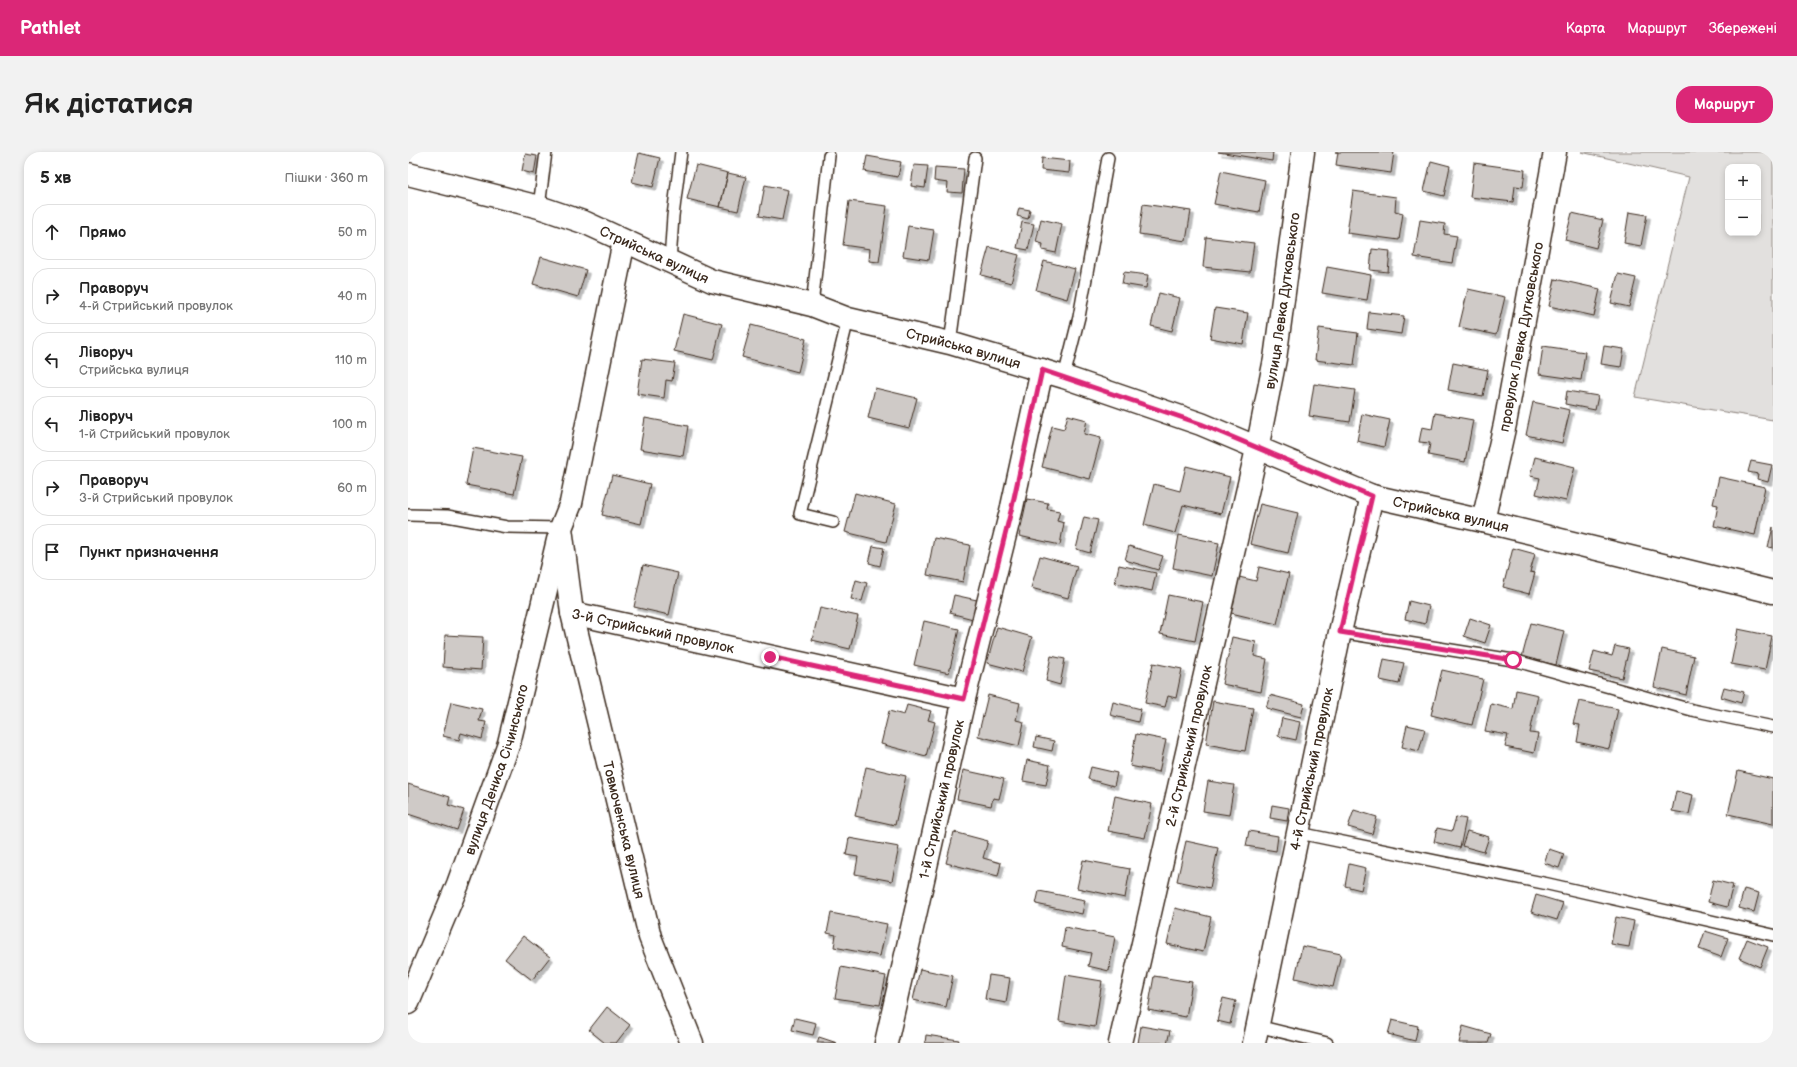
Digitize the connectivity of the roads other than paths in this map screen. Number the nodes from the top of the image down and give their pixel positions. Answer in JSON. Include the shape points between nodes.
{"nodes":[{"id":1,"x":546,"y":152,"type":"edge"},
{"id":2,"x":681,"y":152,"type":"edge"},
{"id":3,"x":1303,"y":152,"type":"edge"},
{"id":4,"x":1555,"y":152,"type":"edge"},
{"id":5,"x":829,"y":156,"type":"dead end"},
{"id":6,"x":975,"y":158,"type":"dead end"},
{"id":7,"x":1108,"y":158,"type":"dead end"},
{"id":8,"x":408,"y":174,"type":"edge"},
{"id":9,"x":539,"y":207,"type":"junction"},
{"id":10,"x":624,"y":241,"type":"junction"},
{"id":11,"x":670,"y":262,"type":"junction"},
{"id":12,"x":812,"y":305,"type":"junction"},
{"id":13,"x":848,"y":319,"type":"junction"},
{"id":14,"x":950,"y":343,"type":"junction"},
{"id":15,"x":1042,"y":370,"type":"junction"},
{"id":16,"x":1064,"y":377,"type":"junction"},
{"id":17,"x":1257,"y":449,"type":"junction"},
{"id":18,"x":1372,"y":496,"type":"junction"},
{"id":19,"x":408,"y":515,"type":"edge"},
{"id":20,"x":1483,"y":521,"type":"junction"},
{"id":21,"x":833,"y":522,"type":"dead end"},
{"id":22,"x":561,"y":528,"type":"junction"},
{"id":23,"x":1773,"y":592,"type":"edge"},
{"id":24,"x":572,"y":613,"type":"junction"},
{"id":25,"x":1340,"y":632,"type":"junction"},
{"id":26,"x":964,"y":699,"type":"junction"},
{"id":27,"x":1773,"y":727,"type":"edge"},
{"id":28,"x":1299,"y":833,"type":"junction"},
{"id":29,"x":1773,"y":935,"type":"edge"},
{"id":30,"x":408,"y":1003,"type":"edge"},
{"id":31,"x":1256,"y":1035,"type":"edge"},
{"id":32,"x":692,"y":1043,"type":"edge"},
{"id":33,"x":886,"y":1043,"type":"edge"},
{"id":34,"x":1120,"y":1043,"type":"edge"},
{"id":35,"x":1327,"y":1043,"type":"edge"}],
"edges":[{"from":1,"to":9,"type":"lane"},
{"from":2,"to":11,"type":"lane"},
{"from":3,"to":17,"type":"street","name":"вулиця Левка Дутковського","via":[[1275,359]]},
{"from":4,"to":20,"type":"street","name":"провулок Левка Дутковського","via":[[1505,424]]},
{"from":5,"to":12,"type":"lane"},
{"from":6,"to":14,"type":"lane"},
{"from":7,"to":16,"type":"lane","via":[[1079,317]]},
{"from":8,"to":9,"type":"street","name":"Стрийська вулиця"},
{"from":9,"to":10,"type":"street","name":"Стрийська вулиця"},
{"from":10,"to":11,"type":"street","name":"Стрийська вулиця"},
{"from":10,"to":22,"type":"street","name":"3-й Стрийський провулок","via":[[571,503]]},
{"from":11,"to":12,"type":"street","name":"Стрийська вулиця","via":[[712,281]]},
{"from":12,"to":13,"type":"street","name":"Стрийська вулиця"},
{"from":13,"to":14,"type":"street","name":"Стрийська вулиця"},
{"from":13,"to":21,"type":"lane","via":[[800,514]]},
{"from":14,"to":15,"type":"street","name":"Стрийська вулиця"},
{"from":15,"to":16,"type":"street","name":"Стрийська вулиця"},
{"from":15,"to":26,"type":"street","name":"1-й Стрийський провулок","via":[[1012,507]]},
{"from":16,"to":17,"type":"street","name":"Стрийська вулиця","via":[[1201,424]]},
{"from":17,"to":18,"type":"street","name":"Стрийська вулиця"},
{"from":17,"to":34,"type":"street","name":"2-й Стрийський провулок"},
{"from":18,"to":20,"type":"street","name":"Стрийська вулиця"},
{"from":18,"to":25,"type":"street","name":"4-й Стрийський провулок"},
{"from":19,"to":22,"type":"lane","via":[[447,516],[507,526]]},
{"from":20,"to":23,"type":"street","name":"Стрийська вулиця"},
{"from":22,"to":24,"type":"street","name":"3-й Стрийський провулок"},
{"from":22,"to":30,"type":"street","name":"вулиця Дениса Січинського","via":[[509,743],[458,884]]},
{"from":24,"to":26,"type":"street","name":"3-й Стрийський провулок"},
{"from":24,"to":32,"type":"street","name":"Товмоченська вулиця","via":[[650,937]]},
{"from":25,"to":27,"type":"lane","via":[[1513,660],[1692,710]]},
{"from":25,"to":28,"type":"street","name":"4-й Стрийський провулок"},
{"from":26,"to":33,"type":"street","name":"1-й Стрийський провулок"},
{"from":28,"to":29,"type":"lane","via":[[1548,884]]},
{"from":28,"to":31,"type":"street","name":"4-й Стрийський провулок"},
{"from":31,"to":35,"type":"lane"}]}
